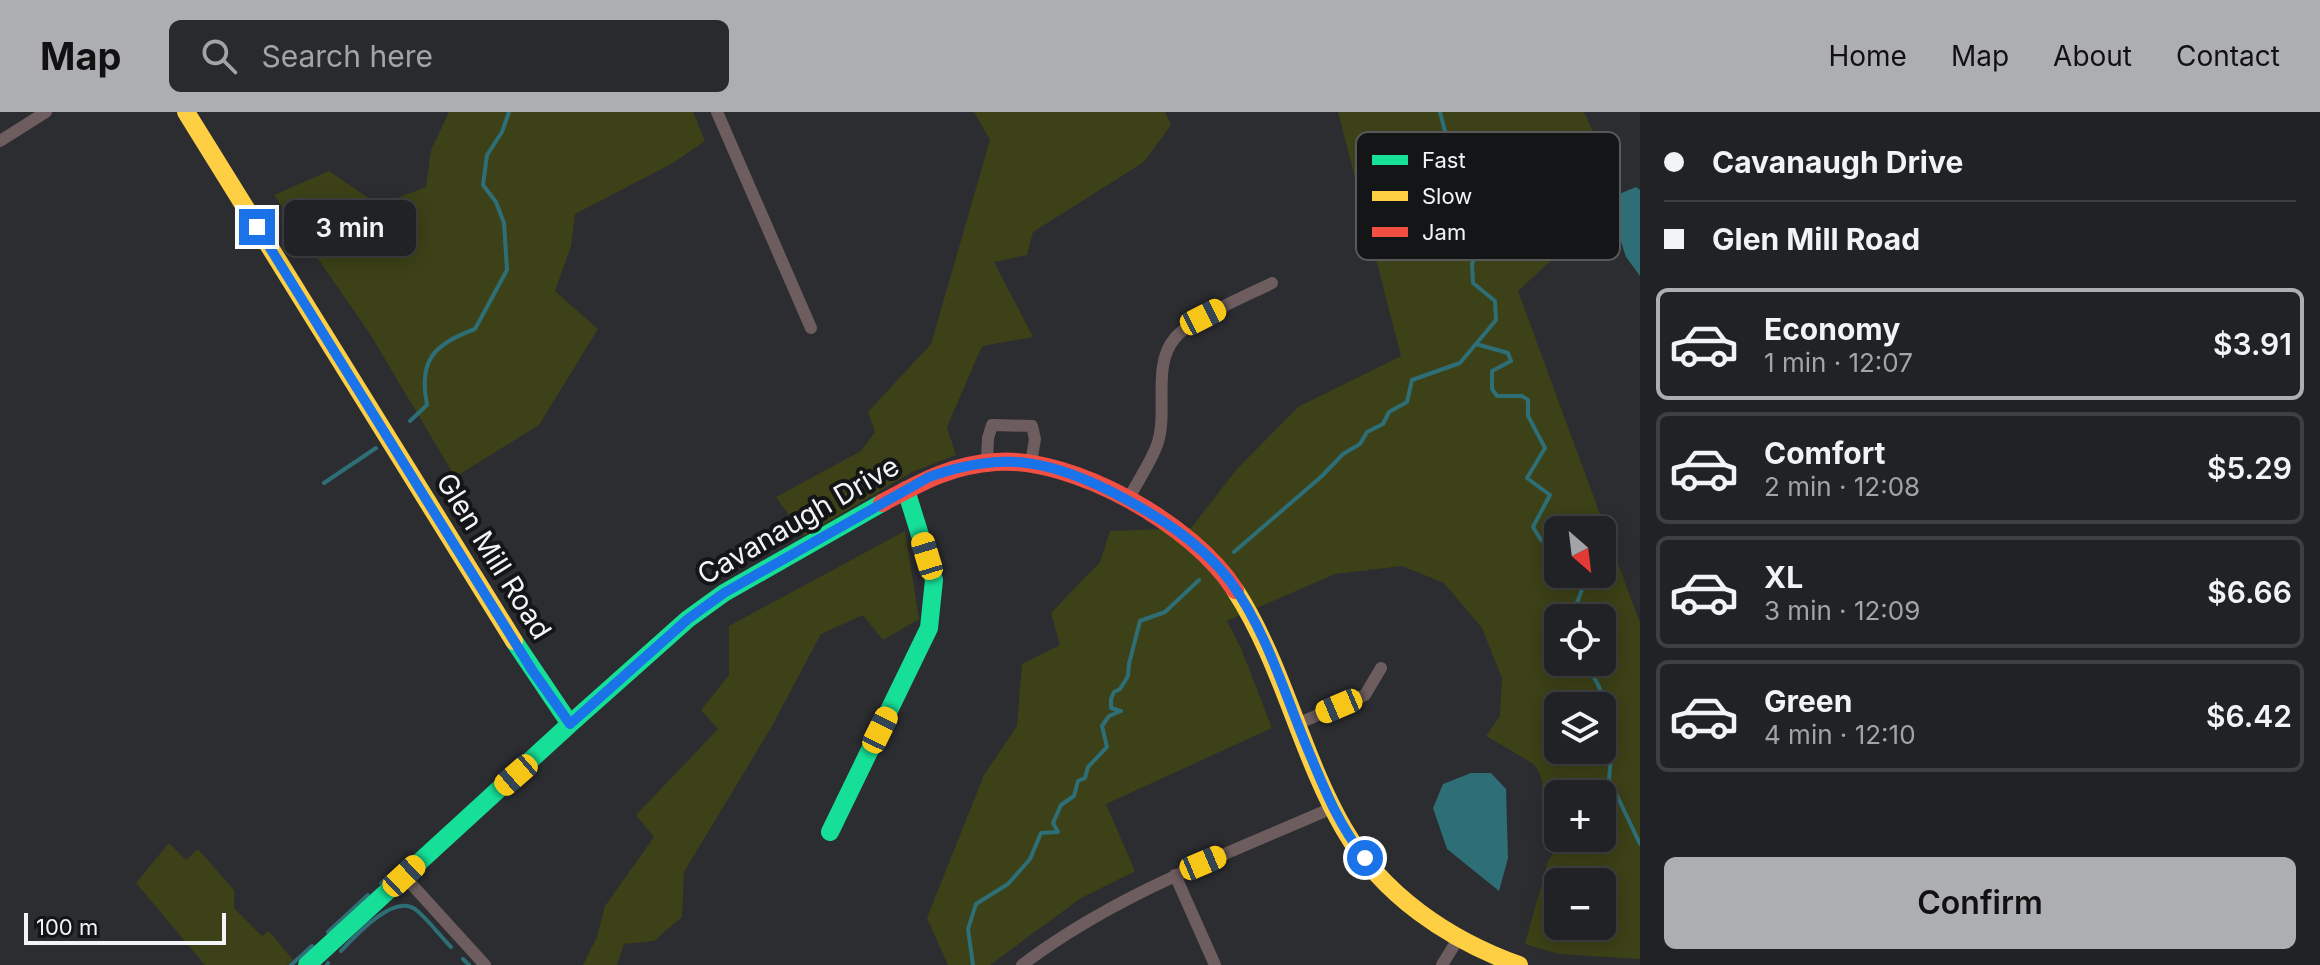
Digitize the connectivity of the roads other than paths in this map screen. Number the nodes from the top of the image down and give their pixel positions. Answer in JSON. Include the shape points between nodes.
{"nodes":[{"id":1,"x":46,"y":112,"type":"edge"},
{"id":2,"x":186,"y":112,"type":"edge"},
{"id":3,"x":717,"y":112,"type":"edge"},
{"id":4,"x":0,"y":141,"type":"edge"},
{"id":5,"x":1272,"y":283,"type":"dead end"},
{"id":6,"x":811,"y":328,"type":"dead end"},
{"id":7,"x":987,"y":461,"type":"junction"},
{"id":8,"x":1031,"y":463,"type":"junction"},
{"id":9,"x":906,"y":490,"type":"junction"},
{"id":10,"x":1128,"y":500,"type":"junction"},
{"id":11,"x":1381,"y":668,"type":"dead end"},
{"id":12,"x":570,"y":724,"type":"junction"},
{"id":13,"x":1297,"y":724,"type":"junction"},
{"id":14,"x":1332,"y":808,"type":"junction"},
{"id":15,"x":830,"y":832,"type":"dead end"},
{"id":16,"x":1175,"y":875,"type":"junction"},
{"id":17,"x":404,"y":876,"type":"junction"},
{"id":18,"x":1458,"y":939,"type":"junction"},
{"id":19,"x":307,"y":965,"type":"edge"},
{"id":20,"x":485,"y":965,"type":"edge"},
{"id":21,"x":1022,"y":965,"type":"edge"},
{"id":22,"x":1215,"y":965,"type":"edge"},
{"id":23,"x":1442,"y":965,"type":"edge"},
{"id":24,"x":1519,"y":965,"type":"edge"}],
"edges":[{"from":1,"to":4,"type":"street"},
{"from":2,"to":12,"type":"street","name":"Glen Mill Road"},
{"from":3,"to":6,"type":"street"},
{"from":5,"to":10,"type":"street","via":[[1203,317],[1176,337],[1162,377],[1157,445]]},
{"from":7,"to":8,"type":"street","name":"Cavanaugh Drive"},
{"from":7,"to":8,"type":"street","via":[[992,425],[1032,426]]},
{"from":7,"to":9,"type":"street","name":"Cavanaugh Drive","via":[[958,466]]},
{"from":8,"to":10,"type":"street","name":"Cavanaugh Drive","via":[[1088,480]]},
{"from":9,"to":12,"type":"street","name":"Cavanaugh Drive","via":[[724,593]]},
{"from":9,"to":15,"type":"street","via":[[934,580],[929,628]]},
{"from":10,"to":13,"type":"street","name":"Cavanaugh Drive","via":[[1201,550],[1229,580],[1268,651]]},
{"from":11,"to":13,"type":"street","via":[[1365,695]]},
{"from":12,"to":17,"type":"street"},
{"from":13,"to":14,"type":"street","name":"Cavanaugh Drive"},
{"from":14,"to":16,"type":"street"},
{"from":14,"to":18,"type":"street","name":"Cavanaugh Drive","via":[[1380,876],[1415,910]]},
{"from":16,"to":21,"type":"street","via":[[1093,916]]},
{"from":16,"to":22,"type":"street"},
{"from":17,"to":19,"type":"street"},
{"from":17,"to":20,"type":"street"},
{"from":18,"to":23,"type":"street"},
{"from":18,"to":24,"type":"street","name":"Cavanaugh Drive"}]}
